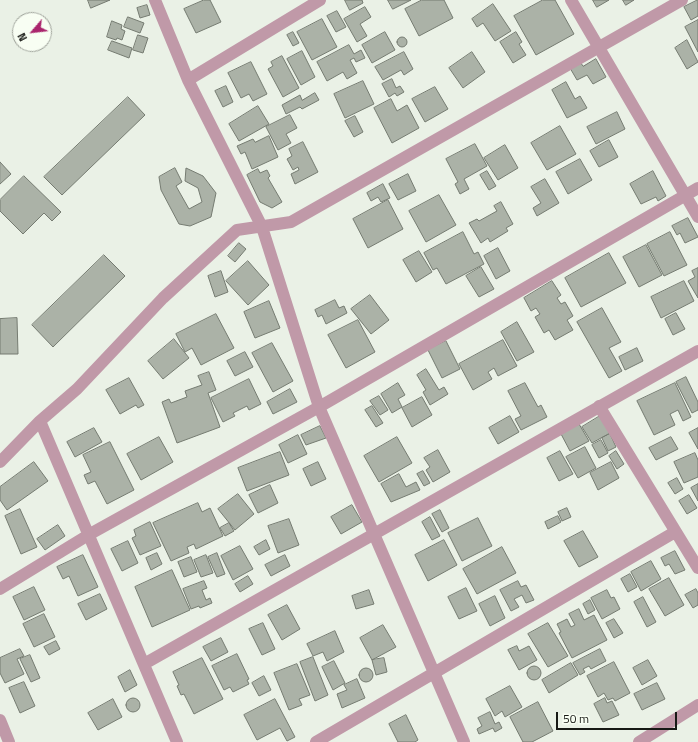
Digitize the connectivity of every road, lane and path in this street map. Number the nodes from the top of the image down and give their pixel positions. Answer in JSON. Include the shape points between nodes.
{"nodes":[{"id":1,"x":155,"y":0,"type":"edge"},
{"id":2,"x":320,"y":0,"type":"edge"},
{"id":3,"x":571,"y":0,"type":"edge"},
{"id":4,"x":682,"y":0,"type":"edge"},
{"id":5,"x":600,"y":47,"type":"junction"},
{"id":6,"x":188,"y":80,"type":"junction"},
{"id":7,"x":698,"y":188,"type":"edge"},
{"id":8,"x":686,"y":194,"type":"junction"},
{"id":9,"x":698,"y":217,"type":"edge"},
{"id":10,"x":262,"y":227,"type":"junction"},
{"id":11,"x":698,"y":351,"type":"edge"},
{"id":12,"x":599,"y":406,"type":"junction"},
{"id":13,"x":319,"y":407,"type":"junction"},
{"id":14,"x":40,"y":422,"type":"junction"},
{"id":15,"x":0,"y":462,"type":"edge"},
{"id":16,"x":675,"y":532,"type":"junction"},
{"id":17,"x":374,"y":533,"type":"junction"},
{"id":18,"x":90,"y":534,"type":"junction"},
{"id":19,"x":698,"y":568,"type":"edge"},
{"id":20,"x":0,"y":589,"type":"edge"},
{"id":21,"x":144,"y":664,"type":"junction"},
{"id":22,"x":434,"y":672,"type":"junction"},
{"id":23,"x":698,"y":705,"type":"edge"},
{"id":24,"x":0,"y":720,"type":"edge"},
{"id":25,"x":9,"y":742,"type":"edge"},
{"id":26,"x":177,"y":742,"type":"edge"},
{"id":27,"x":316,"y":742,"type":"edge"},
{"id":28,"x":464,"y":742,"type":"edge"},
{"id":29,"x":639,"y":742,"type":"edge"}],
"edges":[{"from":1,"to":6,"type":"street"},
{"from":2,"to":6,"type":"street"},
{"from":3,"to":5,"type":"street"},
{"from":4,"to":5,"type":"street"},
{"from":5,"to":8,"type":"street"},
{"from":5,"to":10,"type":"street","via":[[291,222]]},
{"from":6,"to":10,"type":"street"},
{"from":7,"to":8,"type":"street"},
{"from":8,"to":9,"type":"street"},
{"from":8,"to":13,"type":"street"},
{"from":10,"to":13,"type":"street"},
{"from":10,"to":14,"type":"street","via":[[238,230],[163,298],[77,389]]},
{"from":11,"to":12,"type":"street"},
{"from":12,"to":16,"type":"street"},
{"from":12,"to":17,"type":"street"},
{"from":13,"to":17,"type":"street"},
{"from":13,"to":18,"type":"street"},
{"from":14,"to":15,"type":"street"},
{"from":14,"to":18,"type":"street"},
{"from":16,"to":19,"type":"street"},
{"from":16,"to":22,"type":"street"},
{"from":17,"to":21,"type":"street"},
{"from":17,"to":22,"type":"street"},
{"from":18,"to":20,"type":"street"},
{"from":18,"to":21,"type":"street"},
{"from":21,"to":26,"type":"street"},
{"from":22,"to":27,"type":"street"},
{"from":22,"to":28,"type":"street"},
{"from":23,"to":29,"type":"street"},
{"from":24,"to":25,"type":"street"}]}
